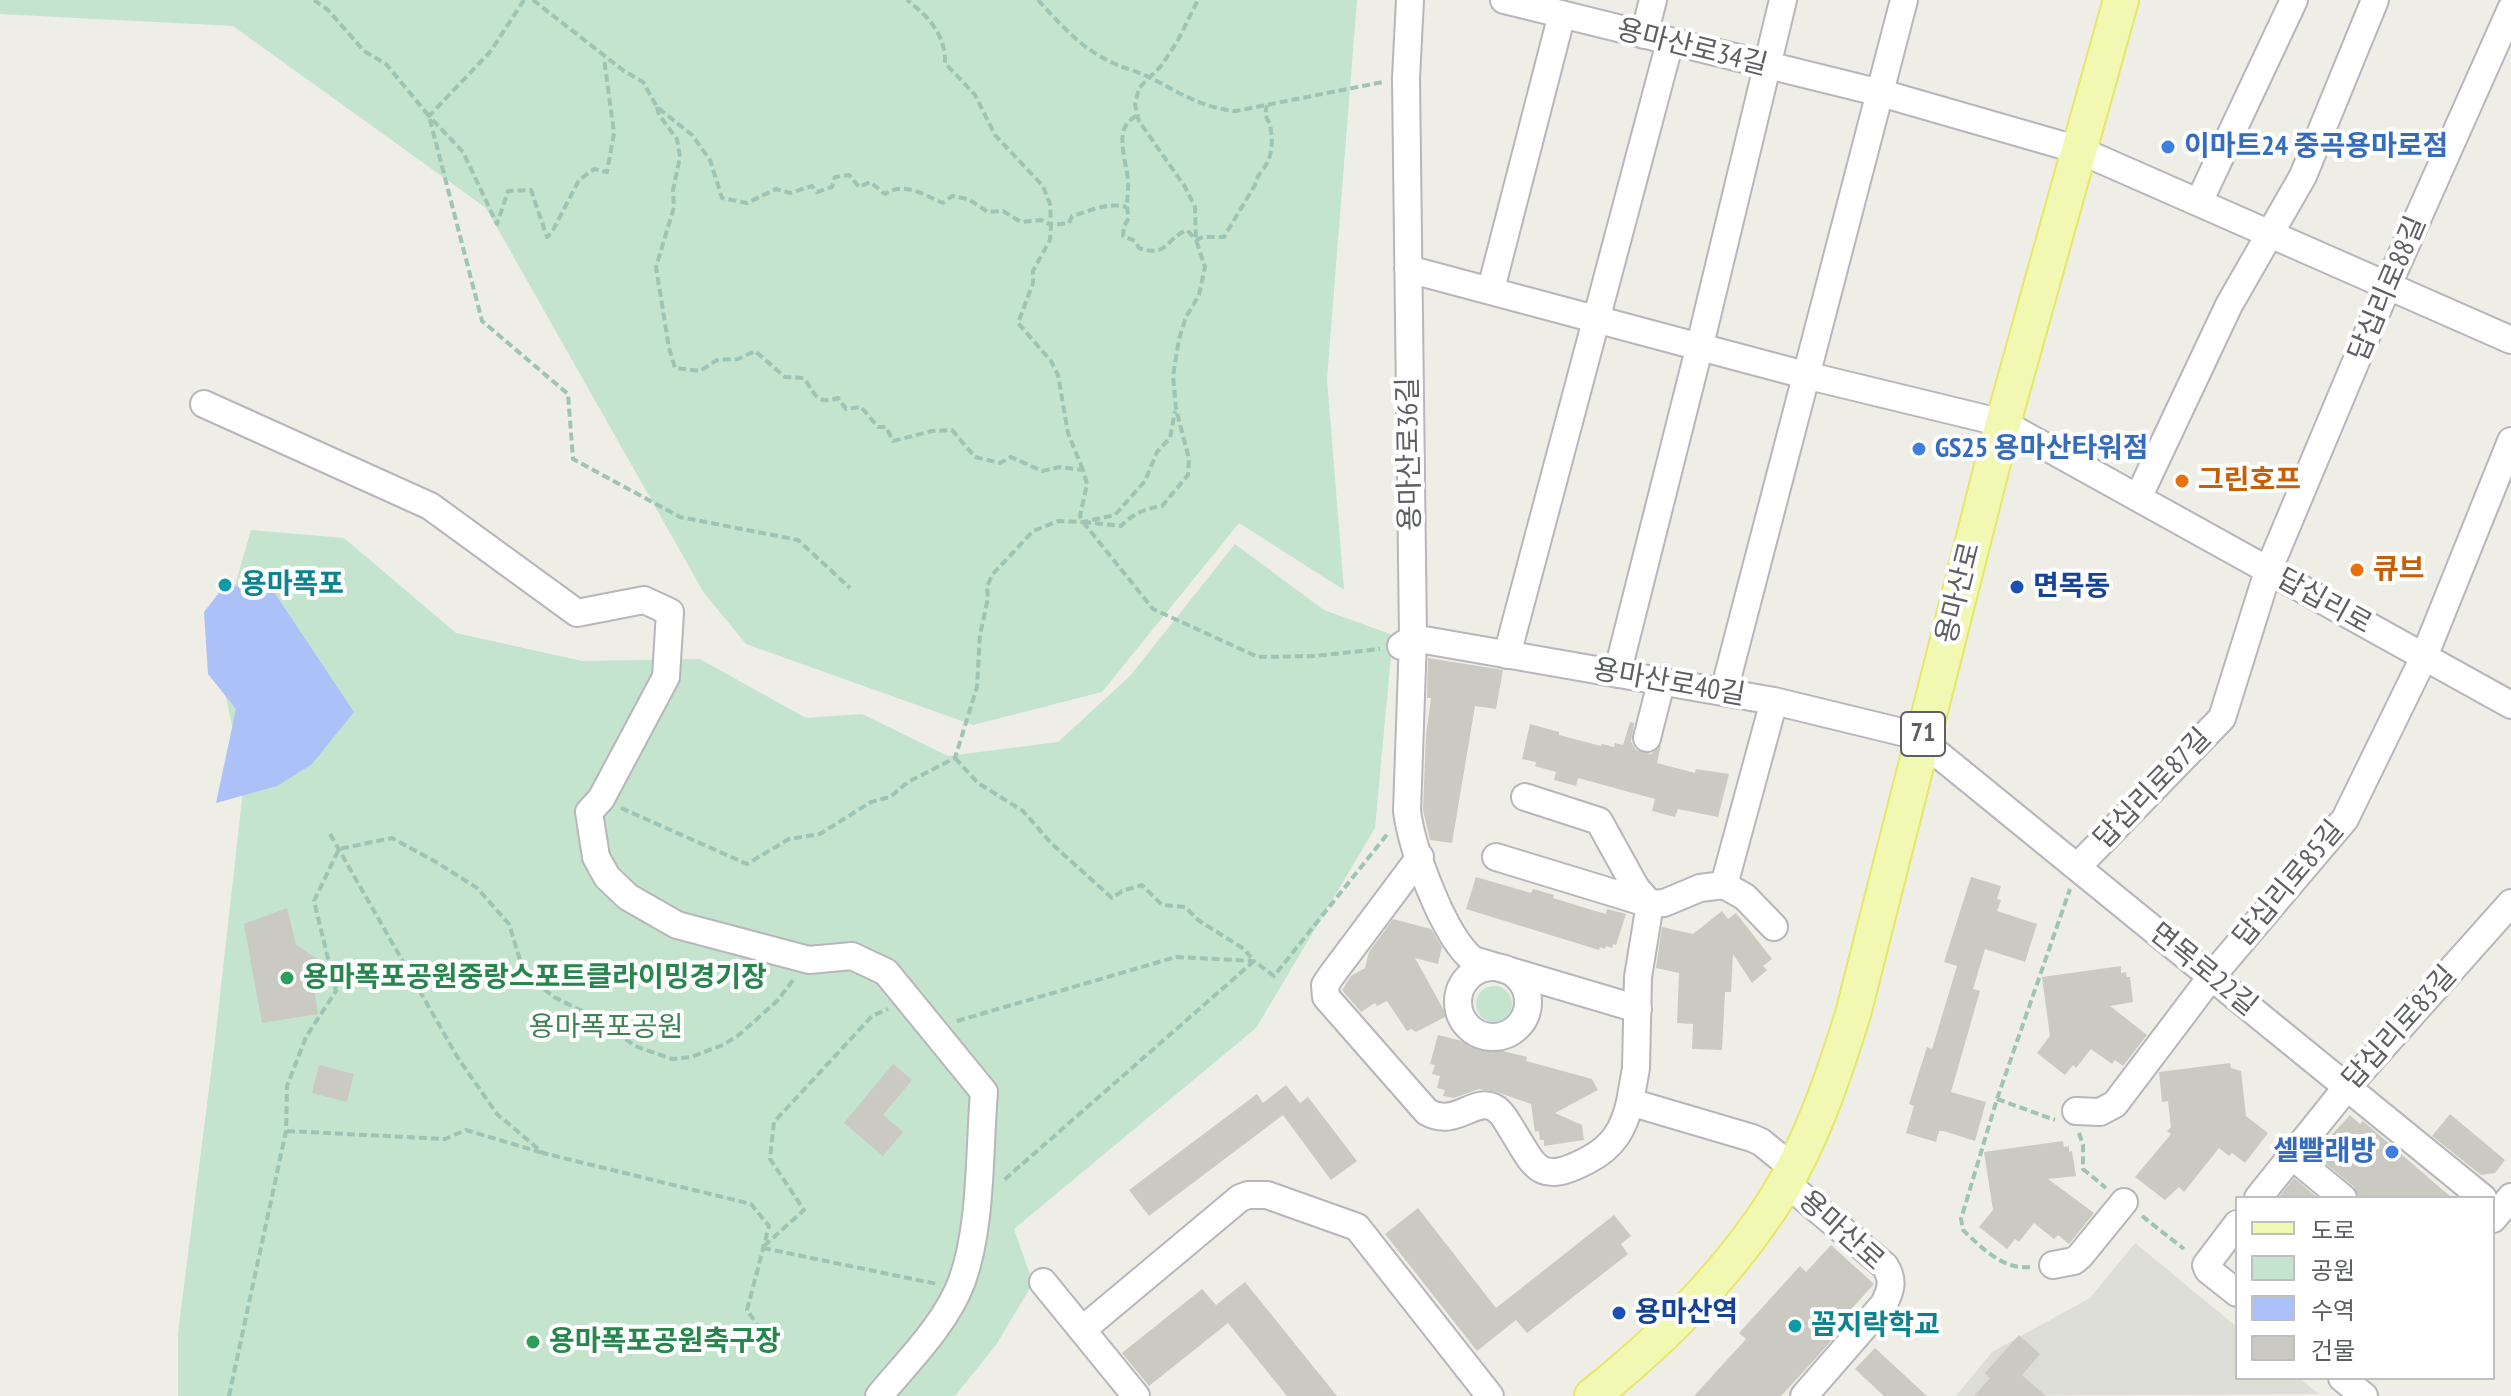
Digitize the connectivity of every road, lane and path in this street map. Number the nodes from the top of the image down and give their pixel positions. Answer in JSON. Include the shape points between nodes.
{"nodes":[{"id":1,"x":314,"y":0,"type":"edge"},
{"id":2,"x":524,"y":0,"type":"edge"},
{"id":3,"x":533,"y":0,"type":"edge"},
{"id":4,"x":907,"y":0,"type":"edge"},
{"id":5,"x":1038,"y":0,"type":"edge"},
{"id":6,"x":1198,"y":0,"type":"edge"},
{"id":7,"x":1410,"y":0,"type":"edge"},
{"id":8,"x":1653,"y":0,"type":"edge"},
{"id":9,"x":1783,"y":0,"type":"edge"},
{"id":10,"x":1904,"y":0,"type":"edge"},
{"id":11,"x":2121,"y":0,"type":"edge"},
{"id":12,"x":2294,"y":0,"type":"edge"},
{"id":13,"x":2375,"y":0,"type":"edge"},
{"id":14,"x":1521,"y":2,"type":"edge"},
{"id":15,"x":2511,"y":9,"type":"edge"},
{"id":16,"x":1562,"y":14,"type":"junction"},
{"id":17,"x":1644,"y":35,"type":"junction"},
{"id":18,"x":1670,"y":42,"type":"junction"},
{"id":19,"x":604,"y":55,"type":"junction"},
{"id":20,"x":1768,"y":67,"type":"junction"},
{"id":21,"x":1150,"y":77,"type":"junction"},
{"id":22,"x":1406,"y":78,"type":"junction"},
{"id":23,"x":1881,"y":93,"type":"junction"},
{"id":24,"x":1267,"y":105,"type":"junction"},
{"id":25,"x":657,"y":107,"type":"junction"},
{"id":26,"x":429,"y":116,"type":"junction"},
{"id":27,"x":1136,"y":116,"type":"junction"},
{"id":28,"x":2079,"y":150,"type":"junction"},
{"id":29,"x":2199,"y":202,"type":"junction"},
{"id":30,"x":1126,"y":207,"type":"junction"},
{"id":31,"x":1051,"y":225,"type":"junction"},
{"id":32,"x":2271,"y":234,"type":"junction"},
{"id":33,"x":1196,"y":240,"type":"junction"},
{"id":34,"x":1408,"y":269,"type":"junction"},
{"id":35,"x":2388,"y":285,"type":"junction"},
{"id":36,"x":1491,"y":289,"type":"junction"},
{"id":37,"x":1596,"y":317,"type":"junction"},
{"id":38,"x":2511,"y":340,"type":"edge"},
{"id":39,"x":1700,"y":345,"type":"junction"},
{"id":40,"x":1805,"y":375,"type":"junction"},
{"id":41,"x":204,"y":404,"type":"dead end"},
{"id":42,"x":1176,"y":409,"type":"junction"},
{"id":43,"x":2003,"y":423,"type":"junction"},
{"id":44,"x":2511,"y":441,"type":"edge"},
{"id":45,"x":1083,"y":470,"type":"junction"},
{"id":46,"x":2138,"y":498,"type":"junction"},
{"id":47,"x":1083,"y":522,"type":"junction"},
{"id":48,"x":2268,"y":571,"type":"junction"},
{"id":49,"x":850,"y":588,"type":"dead end"},
{"id":50,"x":1407,"y":642,"type":"junction"},
{"id":51,"x":1507,"y":655,"type":"junction"},
{"id":52,"x":2424,"y":657,"type":"junction"},
{"id":53,"x":1617,"y":674,"type":"junction"},
{"id":54,"x":1661,"y":683,"type":"junction"},
{"id":55,"x":1724,"y":691,"type":"junction"},
{"id":56,"x":1774,"y":701,"type":"junction"},
{"id":57,"x":2511,"y":705,"type":"edge"},
{"id":58,"x":1647,"y":738,"type":"dead end"},
{"id":59,"x":1922,"y":739,"type":"junction"},
{"id":60,"x":955,"y":758,"type":"junction"},
{"id":61,"x":1525,"y":797,"type":"dead end"},
{"id":62,"x":601,"y":799,"type":"junction"},
{"id":63,"x":1409,"y":822,"type":"junction"},
{"id":64,"x":330,"y":834,"type":"dead end"},
{"id":65,"x":339,"y":849,"type":"junction"},
{"id":66,"x":1420,"y":857,"type":"junction"},
{"id":67,"x":1496,"y":857,"type":"dead end"},
{"id":68,"x":2077,"y":867,"type":"junction"},
{"id":69,"x":1724,"y":885,"type":"junction"},
{"id":70,"x":2511,"y":903,"type":"edge"},
{"id":71,"x":1650,"y":904,"type":"junction"},
{"id":72,"x":1774,"y":927,"type":"dead end"},
{"id":73,"x":809,"y":960,"type":"junction"},
{"id":74,"x":1254,"y":961,"type":"junction"},
{"id":75,"x":2211,"y":977,"type":"junction"},
{"id":76,"x":909,"y":1000,"type":"junction"},
{"id":77,"x":1638,"y":1009,"type":"junction"},
{"id":78,"x":932,"y":1029,"type":"junction"},
{"id":79,"x":2347,"y":1087,"type":"junction"},
{"id":80,"x":1997,"y":1099,"type":"junction"},
{"id":81,"x":1630,"y":1102,"type":"junction"},
{"id":82,"x":2070,"y":1120,"type":"junction"},
{"id":83,"x":286,"y":1131,"type":"junction"},
{"id":84,"x":543,"y":1153,"type":"junction"},
{"id":85,"x":2292,"y":1156,"type":"junction"},
{"id":86,"x":1789,"y":1175,"type":"junction"},
{"id":87,"x":2260,"y":1196,"type":"edge"},
{"id":88,"x":2341,"y":1196,"type":"edge"},
{"id":89,"x":2483,"y":1196,"type":"edge"},
{"id":90,"x":2124,"y":1202,"type":"junction"},
{"id":91,"x":975,"y":1204,"type":"junction"},
{"id":92,"x":2235,"y":1227,"type":"edge"},
{"id":93,"x":763,"y":1247,"type":"junction"},
{"id":94,"x":2184,"y":1249,"type":"dead end"},
{"id":95,"x":2053,"y":1265,"type":"joint"},
{"id":96,"x":1043,"y":1282,"type":"dead end"},
{"id":97,"x":958,"y":1289,"type":"junction"},
{"id":98,"x":2235,"y":1291,"type":"edge"},
{"id":99,"x":1082,"y":1330,"type":"junction"},
{"id":100,"x":768,"y":1341,"type":"dead end"},
{"id":101,"x":229,"y":1396,"type":"edge"},
{"id":102,"x":879,"y":1396,"type":"edge"},
{"id":103,"x":1136,"y":1396,"type":"edge"},
{"id":104,"x":1490,"y":1396,"type":"edge"},
{"id":105,"x":1592,"y":1396,"type":"edge"},
{"id":106,"x":1804,"y":1396,"type":"edge"}],
"edges":[{"from":1,"to":26,"type":"path","via":[[364,51],[386,64]]},
{"from":2,"to":26,"type":"path","via":[[490,52]]},
{"from":3,"to":19,"type":"path"},
{"from":4,"to":31,"type":"path","via":[[928,16],[946,48],[945,63],[975,95],[995,135],[1043,186]]},
{"from":5,"to":21,"type":"path","via":[[1087,48]]},
{"from":6,"to":21,"type":"path","via":[[1177,42]]},
{"from":7,"to":22,"type":"street","name":"용마산로36길"},
{"from":8,"to":17,"type":"street"},
{"from":9,"to":20,"type":"street"},
{"from":10,"to":23,"type":"street"},
{"from":11,"to":28,"type":"main road","name":"용마산로","number":"71"},
{"from":12,"to":29,"type":"street"},
{"from":13,"to":32,"type":"street","via":[[2303,176]]},
{"from":14,"to":16,"type":"street","name":"용마산로34길"},
{"from":15,"to":35,"type":"street","name":"답십리로88길"},
{"from":16,"to":17,"type":"street","name":"용마산로34길"},
{"from":16,"to":36,"type":"street"},
{"from":17,"to":18,"type":"street","name":"용마산로34길"},
{"from":18,"to":20,"type":"street","name":"용마산로34길"},
{"from":18,"to":37,"type":"street"},
{"from":19,"to":25,"type":"path","via":[[643,82]]},
{"from":19,"to":26,"type":"path","via":[[614,133],[607,172],[594,169],[579,180],[547,237],[531,190],[508,191],[497,224],[463,152]]},
{"from":20,"to":23,"type":"street","name":"용마산로34길"},
{"from":20,"to":39,"type":"street"},
{"from":21,"to":24,"type":"path","via":[[1217,109]]},
{"from":21,"to":27,"type":"path","via":[[1139,88]]},
{"from":22,"to":24,"type":"path"},
{"from":22,"to":34,"type":"street","name":"용마산로36길"},
{"from":23,"to":28,"type":"street","name":"용마산로34길"},
{"from":23,"to":40,"type":"street"},
{"from":24,"to":33,"type":"path","via":[[1268,162],[1224,237]]},
{"from":25,"to":31,"type":"path","via":[[692,135],[710,160],[722,198],[747,203],[776,189],[790,193],[812,186],[817,192],[827,191],[835,177],[849,175],[859,187],[870,182],[885,194],[910,189],[943,203],[952,196],[1021,222]]},
{"from":25,"to":45,"type":"path","via":[[677,139],[680,157],[674,207],[656,267],[675,368],[700,371],[717,360],[755,351],[785,377],[804,378],[818,399],[838,398],[846,409],[861,407],[878,427],[886,427],[893,441],[952,430],[975,457],[1000,463],[1011,457],[1042,471]]},
{"from":26,"to":49,"type":"path","via":[[482,321],[568,394],[573,459],[680,517],[798,540]]},
{"from":27,"to":30,"type":"path","via":[[1122,134]]},
{"from":27,"to":33,"type":"path","via":[[1195,207]]},
{"from":28,"to":29,"type":"street","name":"용마산로34길"},
{"from":28,"to":43,"type":"main road","name":"용마산로","number":"71"},
{"from":29,"to":32,"type":"street","name":"용마산로34길"},
{"from":30,"to":31,"type":"path","via":[[1101,206],[1072,216],[1069,223]]},
{"from":30,"to":33,"type":"path","via":[[1129,218],[1123,236],[1139,248],[1160,251],[1187,230]]},
{"from":31,"to":45,"type":"path","via":[[1018,323],[1058,375],[1068,433]]},
{"from":32,"to":35,"type":"street","name":"용마산로34길"},
{"from":32,"to":46,"type":"street","via":[[2229,305]]},
{"from":33,"to":42,"type":"path","via":[[1205,267],[1179,339],[1173,376]]},
{"from":34,"to":36,"type":"street"},
{"from":34,"to":50,"type":"street","name":"용마산로36길"},
{"from":35,"to":38,"type":"street","name":"용마산로34길"},
{"from":35,"to":48,"type":"street","name":"답십리로88길"},
{"from":36,"to":37,"type":"street"},
{"from":37,"to":39,"type":"street"},
{"from":37,"to":51,"type":"street"},
{"from":39,"to":40,"type":"street"},
{"from":39,"to":53,"type":"street"},
{"from":40,"to":43,"type":"street"},
{"from":40,"to":55,"type":"street"},
{"from":41,"to":62,"type":"street","via":[[430,506],[577,613],[644,600],[670,612],[666,677]]},
{"from":42,"to":47,"type":"path","via":[[1170,438],[1157,452],[1139,491],[1115,515]]},
{"from":42,"to":47,"type":"path","via":[[1189,459],[1188,475],[1180,485],[1162,506],[1145,508],[1121,526]]},
{"from":43,"to":46,"type":"street","name":"답십리로"},
{"from":43,"to":59,"type":"main road","name":"용마산로","number":"71"},
{"from":44,"to":52,"type":"street","name":"답십리로85길"},
{"from":45,"to":47,"type":"path"},
{"from":46,"to":48,"type":"street","name":"답십리로"},
{"from":47,"to":50,"type":"path","via":[[1153,609],[1258,657],[1315,656]]},
{"from":47,"to":60,"type":"path","via":[[1058,521],[1033,531],[992,575],[977,687]]},
{"from":48,"to":52,"type":"street","name":"답십리로"},
{"from":48,"to":68,"type":"street","name":"답십리로87길","via":[[2222,718]]},
{"from":50,"to":51,"type":"street","name":"용마산로40길"},
{"from":50,"to":63,"type":"street"},
{"from":51,"to":53,"type":"street","name":"용마산로40길"},
{"from":52,"to":57,"type":"street","name":"답십리로"},
{"from":52,"to":75,"type":"street","name":"답십리로85길","via":[[2345,819]]},
{"from":53,"to":54,"type":"street","name":"용마산로40길"},
{"from":54,"to":55,"type":"street","name":"용마산로40길"},
{"from":54,"to":58,"type":"street"},
{"from":55,"to":56,"type":"street","name":"용마산로40길"},
{"from":56,"to":59,"type":"street","name":"용마산로40길"},
{"from":56,"to":69,"type":"street"},
{"from":59,"to":68,"type":"street","name":"면목로22길"},
{"from":59,"to":86,"type":"main road","name":"용마산로","number":"71","via":[[1853,1014],[1825,1098]]},
{"from":60,"to":62,"type":"path","via":[[820,834],[789,839],[747,864]]},
{"from":60,"to":74,"type":"path","via":[[978,783],[1023,811],[1112,898],[1142,885],[1162,905],[1185,907]]},
{"from":61,"to":71,"type":"street","via":[[1599,821]]},
{"from":62,"to":73,"type":"street","via":[[589,812],[596,857],[628,897],[677,925]]},
{"from":63,"to":66,"type":"street"},
{"from":63,"to":74,"type":"path","via":[[1387,833],[1274,976]]},
{"from":64,"to":65,"type":"path"},
{"from":65,"to":73,"type":"path","via":[[392,838],[477,888],[509,924],[524,973],[635,1046],[672,1059],[691,1057],[740,1034],[777,1001]]},
{"from":65,"to":83,"type":"path","via":[[314,901],[336,991],[306,1037],[287,1086]]},
{"from":65,"to":84,"type":"path","via":[[458,1058],[497,1114]]},
{"from":66,"to":77,"type":"street","via":[[1433,895],[1473,960]]},
{"from":66,"to":81,"type":"street","via":[[1328,980],[1324,991],[1329,1001],[1427,1112],[1446,1119],[1485,1105],[1495,1108],[1542,1171],[1568,1171],[1602,1153],[1622,1130]]},
{"from":67,"to":71,"type":"street"},
{"from":68,"to":75,"type":"street","name":"면목로22길"},
{"from":68,"to":80,"type":"path"},
{"from":69,"to":71,"type":"street"},
{"from":69,"to":72,"type":"street","via":[[1745,897]]},
{"from":70,"to":79,"type":"street","name":"답십리로83길"},
{"from":71,"to":77,"type":"street"},
{"from":73,"to":76,"type":"street","via":[[852,956],[886,972]]},
{"from":74,"to":78,"type":"path","via":[[1176,957]]},
{"from":74,"to":91,"type":"path"},
{"from":75,"to":79,"type":"street","name":"면목로22길"},
{"from":75,"to":82,"type":"street","name":"답십리로85길","via":[[2115,1104]]},
{"from":76,"to":78,"type":"street"},
{"from":76,"to":93,"type":"path","via":[[872,1016],[774,1122],[770,1159],[804,1210]]},
{"from":77,"to":81,"type":"street"},
{"from":78,"to":91,"type":"street","via":[[984,1092]]},
{"from":79,"to":85,"type":"street","name":"답십리로83길"},
{"from":79,"to":89,"type":"street","name":"면목로22길"},
{"from":80,"to":82,"type":"path"},
{"from":80,"to":95,"type":"path","via":[[1961,1225],[2001,1262],[2022,1268]]},
{"from":81,"to":86,"type":"street","via":[[1761,1142]]},
{"from":82,"to":90,"type":"path","via":[[2083,1145],[2083,1169]]},
{"from":83,"to":84,"type":"path","via":[[445,1139],[466,1130]]},
{"from":83,"to":101,"type":"path"},
{"from":84,"to":93,"type":"path","via":[[751,1204],[769,1226]]},
{"from":85,"to":87,"type":"street","name":"답십리로83길"},
{"from":85,"to":88,"type":"street"},
{"from":86,"to":105,"type":"main road","name":"용마산로","number":"71","via":[[1762,1220],[1689,1306]]},
{"from":86,"to":106,"type":"street","name":"용마산로","via":[[1885,1266],[1892,1287],[1884,1304]]},
{"from":90,"to":94,"type":"path"},
{"from":90,"to":95,"type":"street","via":[[2080,1256]]},
{"from":91,"to":97,"type":"street","via":[[973,1235]]},
{"from":92,"to":98,"type":"street","via":[[2206,1265]]},
{"from":93,"to":97,"type":"path"},
{"from":93,"to":100,"type":"path","via":[[747,1310]]},
{"from":96,"to":99,"type":"street"},
{"from":97,"to":102,"type":"street","via":[[940,1321]]},
{"from":99,"to":103,"type":"street"},
{"from":99,"to":104,"type":"street","via":[[1240,1198],[1267,1195],[1357,1227]]}]}
